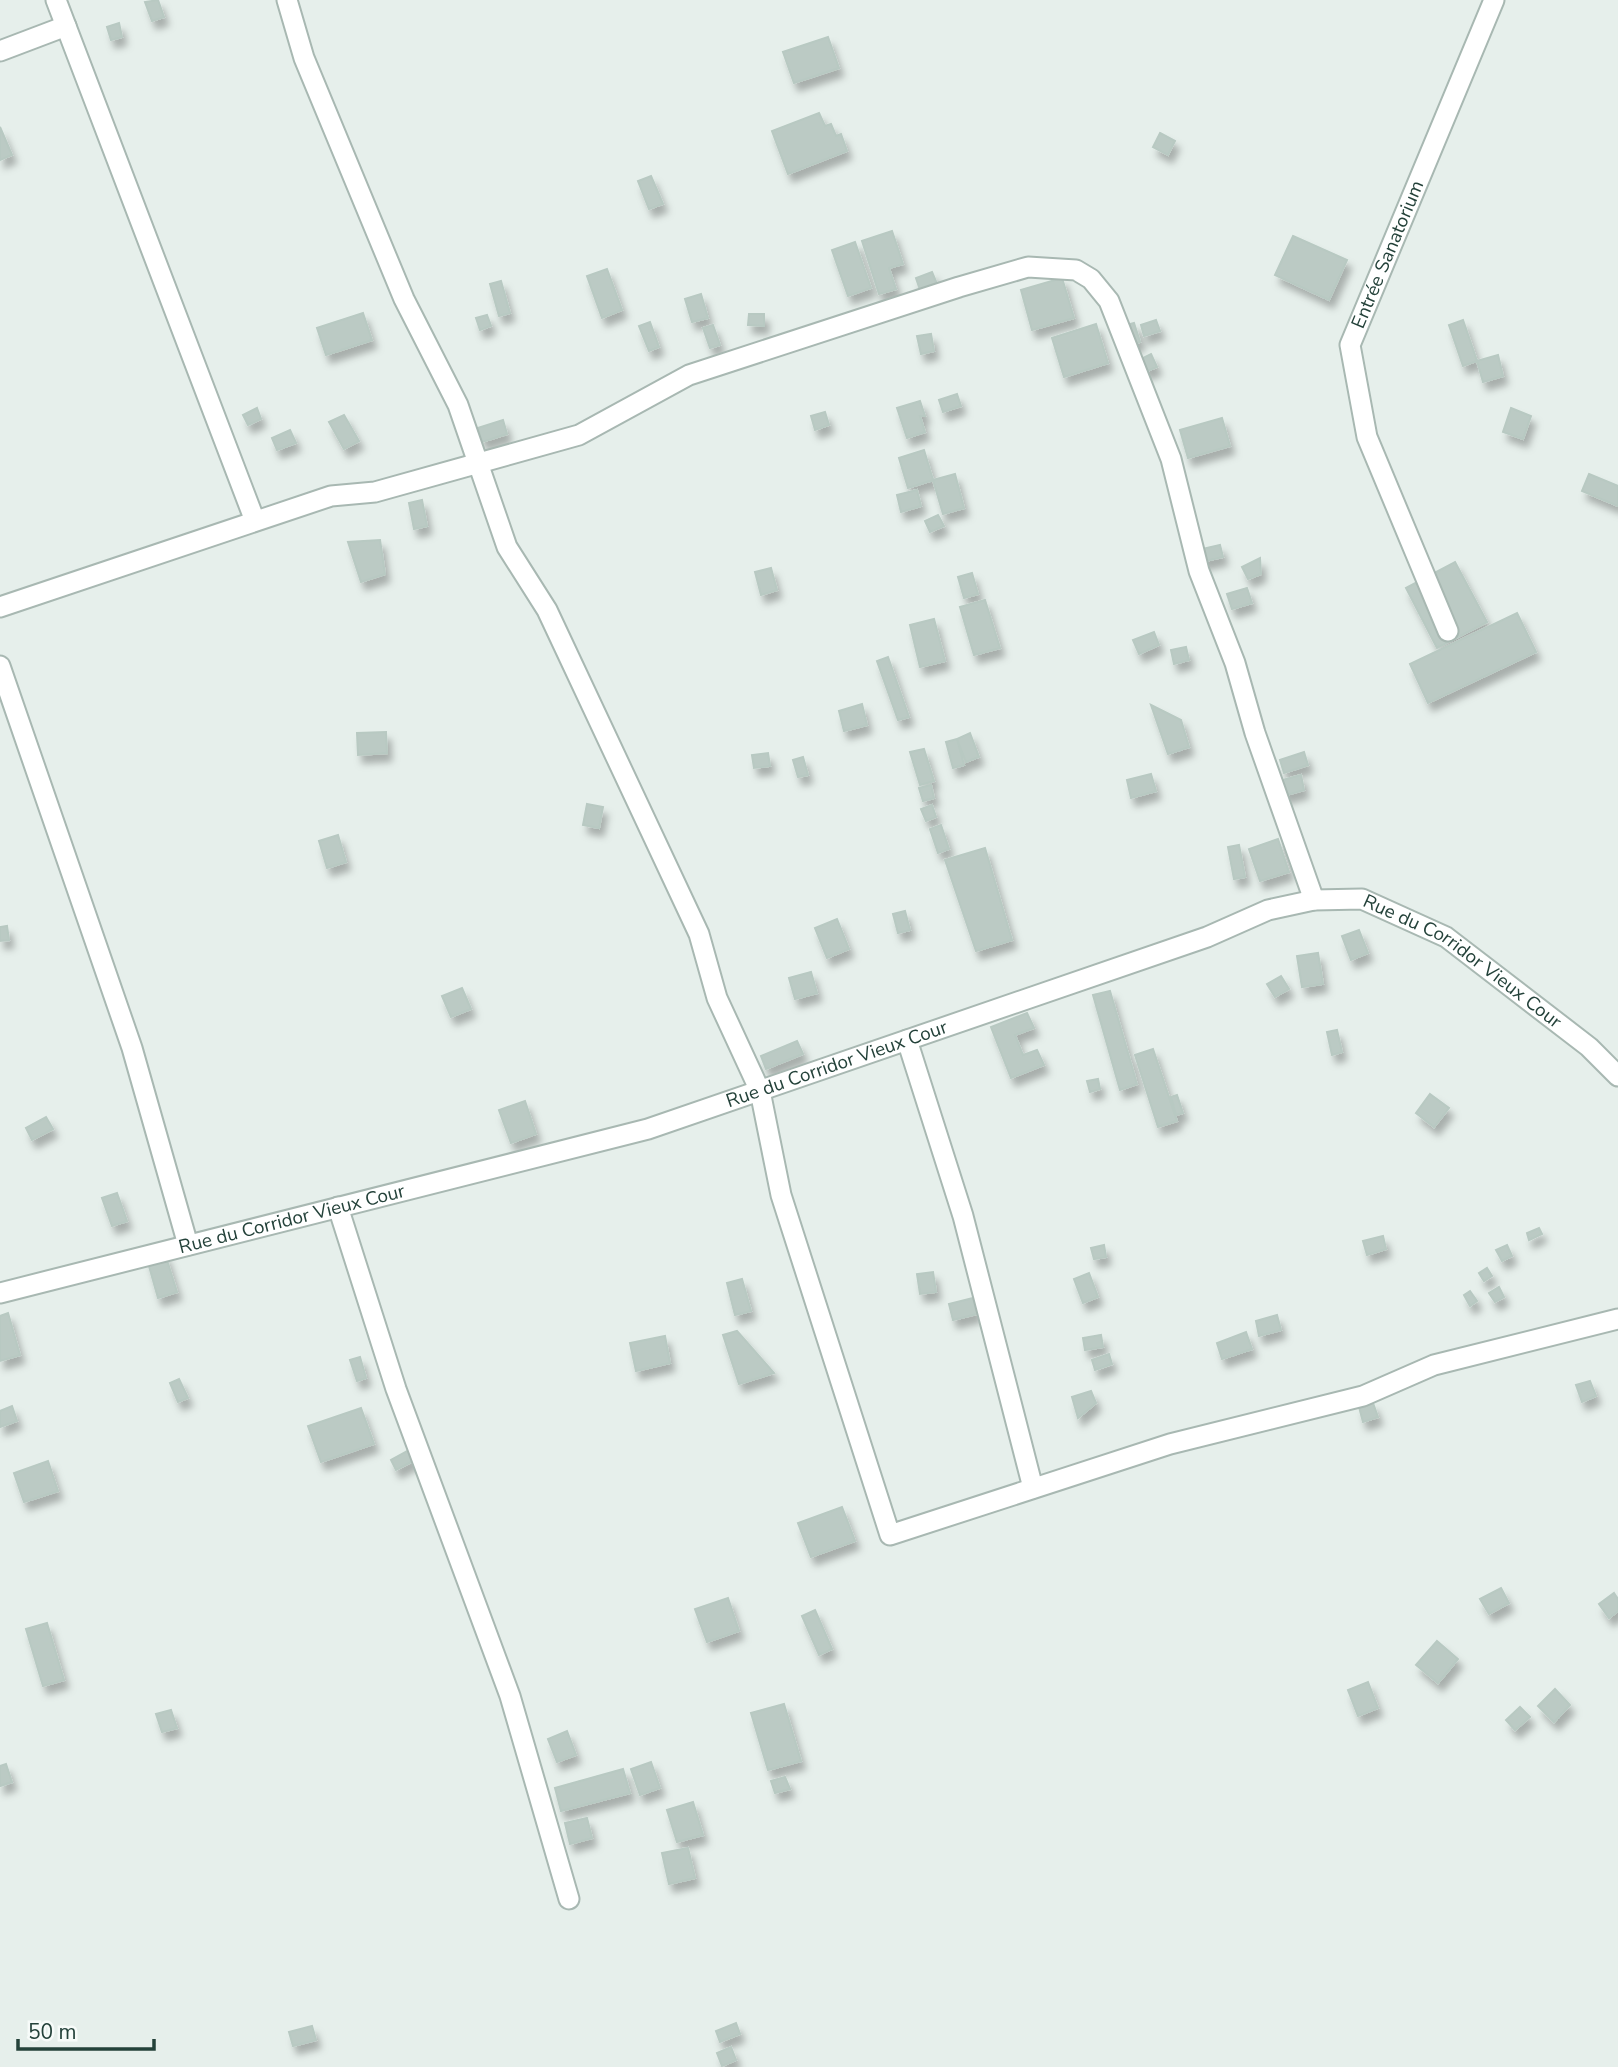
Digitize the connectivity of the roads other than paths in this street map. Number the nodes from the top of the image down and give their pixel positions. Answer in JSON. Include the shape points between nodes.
{"nodes":[{"id":1,"x":56,"y":0,"type":"edge"},
{"id":2,"x":287,"y":0,"type":"edge"},
{"id":3,"x":1494,"y":0,"type":"edge"},
{"id":4,"x":66,"y":26,"type":"junction"},
{"id":5,"x":0,"y":51,"type":"edge"},
{"id":6,"x":478,"y":464,"type":"junction"},
{"id":7,"x":255,"y":521,"type":"junction"},
{"id":8,"x":0,"y":607,"type":"edge"},
{"id":9,"x":1448,"y":631,"type":"dead end"},
{"id":10,"x":0,"y":666,"type":"edge"},
{"id":11,"x":1314,"y":900,"type":"junction"},
{"id":12,"x":907,"y":1040,"type":"junction"},
{"id":13,"x":1618,"y":1076,"type":"edge"},
{"id":14,"x":760,"y":1091,"type":"junction"},
{"id":15,"x":338,"y":1207,"type":"junction"},
{"id":16,"x":188,"y":1245,"type":"junction"},
{"id":17,"x":0,"y":1293,"type":"edge"},
{"id":18,"x":1618,"y":1319,"type":"edge"},
{"id":19,"x":1032,"y":1488,"type":"junction"},
{"id":20,"x":569,"y":1899,"type":"dead end"}],
"edges":[{"from":1,"to":4,"type":"street"},
{"from":2,"to":6,"type":"street","via":[[304,58],[404,299],[458,405]]},
{"from":3,"to":9,"type":"street","name":"Entrée Sanatorium","via":[[1350,345],[1367,437]]},
{"from":4,"to":5,"type":"street"},
{"from":4,"to":7,"type":"street"},
{"from":6,"to":7,"type":"street","via":[[375,492],[331,496]]},
{"from":6,"to":11,"type":"street","via":[[579,435],[689,375],[959,287],[1028,267],[1076,270],[1091,279],[1109,301],[1171,459],[1199,571],[1235,663]]},
{"from":6,"to":14,"type":"street","via":[[508,547],[547,610],[699,934],[717,998]]},
{"from":7,"to":8,"type":"street"},
{"from":10,"to":16,"type":"street","via":[[132,1048]]},
{"from":11,"to":12,"type":"street","name":"Rue du Corridor Vieux Cour","via":[[1268,910],[1208,937]]},
{"from":11,"to":13,"type":"street","name":"Rue du Corridor Vieux Cour","via":[[1362,899],[1446,937],[1589,1047]]},
{"from":12,"to":14,"type":"street","name":"Rue du Corridor Vieux Cour"},
{"from":12,"to":19,"type":"street","via":[[962,1216]]},
{"from":14,"to":15,"type":"street","name":"Rue du Corridor Vieux Cour","via":[[648,1129]]},
{"from":14,"to":19,"type":"street","via":[[781,1195],[890,1535]]},
{"from":15,"to":16,"type":"street","name":"Rue du Corridor Vieux Cour"},
{"from":15,"to":20,"type":"street","via":[[396,1389],[510,1696]]},
{"from":16,"to":17,"type":"street","name":"Rue du Corridor Vieux Cour"},
{"from":18,"to":19,"type":"street","via":[[1434,1365],[1363,1396],[1170,1444]]}]}
